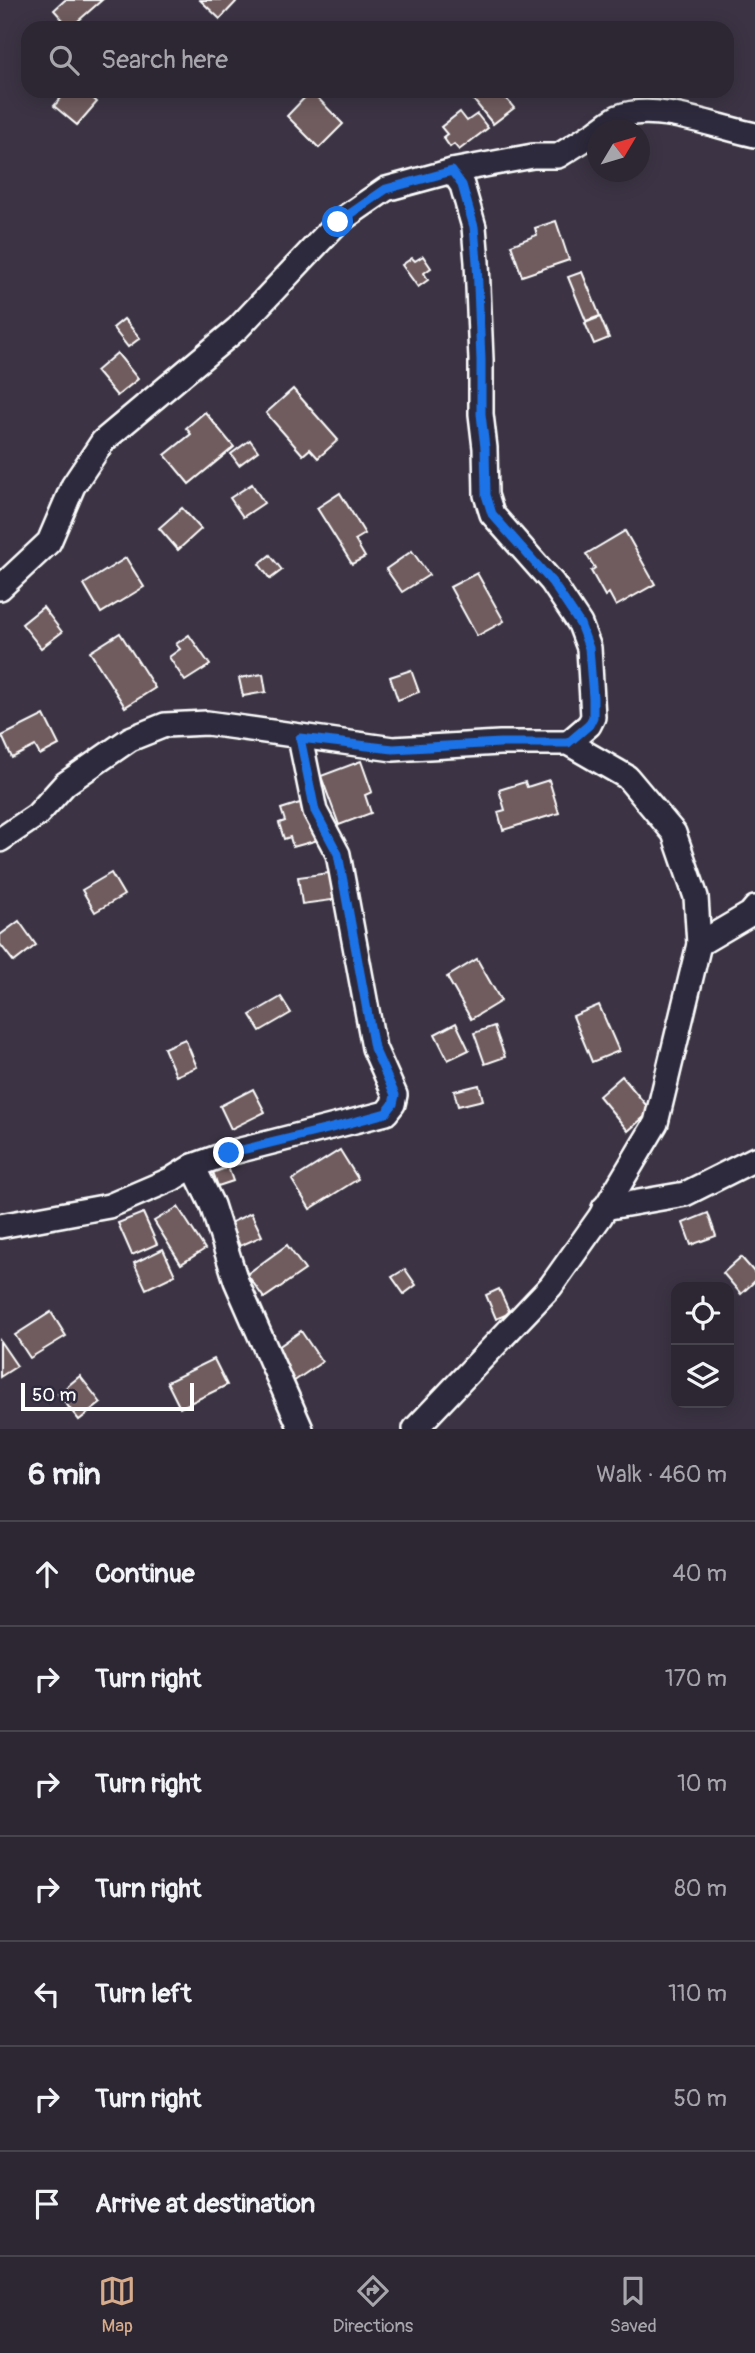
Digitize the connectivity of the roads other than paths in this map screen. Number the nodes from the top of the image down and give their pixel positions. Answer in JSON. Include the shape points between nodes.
{"nodes":[{"id":1,"x":614,"y":119,"type":"edge"},
{"id":2,"x":755,"y":135,"type":"edge"},
{"id":3,"x":587,"y":137,"type":"edge"},
{"id":4,"x":452,"y":171,"type":"junction"},
{"id":5,"x":0,"y":588,"type":"edge"},
{"id":6,"x":300,"y":738,"type":"junction"},
{"id":7,"x":568,"y":743,"type":"junction"},
{"id":8,"x":0,"y":840,"type":"edge"},
{"id":9,"x":755,"y":908,"type":"edge"},
{"id":10,"x":699,"y":944,"type":"junction"},
{"id":11,"x":755,"y":1159,"type":"edge"},
{"id":12,"x":193,"y":1166,"type":"junction"},
{"id":13,"x":604,"y":1208,"type":"junction"},
{"id":14,"x":0,"y":1226,"type":"edge"},
{"id":15,"x":301,"y":1429,"type":"edge"},
{"id":16,"x":415,"y":1429,"type":"edge"}],
"edges":[{"from":1,"to":2,"type":"street","via":[[644,112]]},
{"from":3,"to":4,"type":"street","via":[[558,156],[533,156]]},
{"from":4,"to":5,"type":"street","via":[[386,189],[338,222],[238,328],[103,441],[73,486],[49,542]]},
{"from":4,"to":7,"type":"street","via":[[462,185],[474,227],[486,495],[492,514],[552,582],[580,624],[589,648],[593,717]]},
{"from":6,"to":7,"type":"street","via":[[393,749]]},
{"from":6,"to":8,"type":"street","via":[[206,723],[166,725],[130,739],[65,784],[37,815]]},
{"from":6,"to":12,"type":"street","via":[[315,811],[338,854],[374,1048],[395,1095],[393,1104],[386,1113]]},
{"from":7,"to":10,"type":"street","via":[[627,777],[674,833],[696,897]]},
{"from":9,"to":10,"type":"street"},
{"from":10,"to":13,"type":"street","via":[[656,1123]]},
{"from":11,"to":13,"type":"street","via":[[685,1194]]},
{"from":12,"to":14,"type":"street","via":[[109,1206]]},
{"from":12,"to":15,"type":"street","via":[[212,1205],[236,1281]]},
{"from":13,"to":16,"type":"street","via":[[551,1286]]}]}
